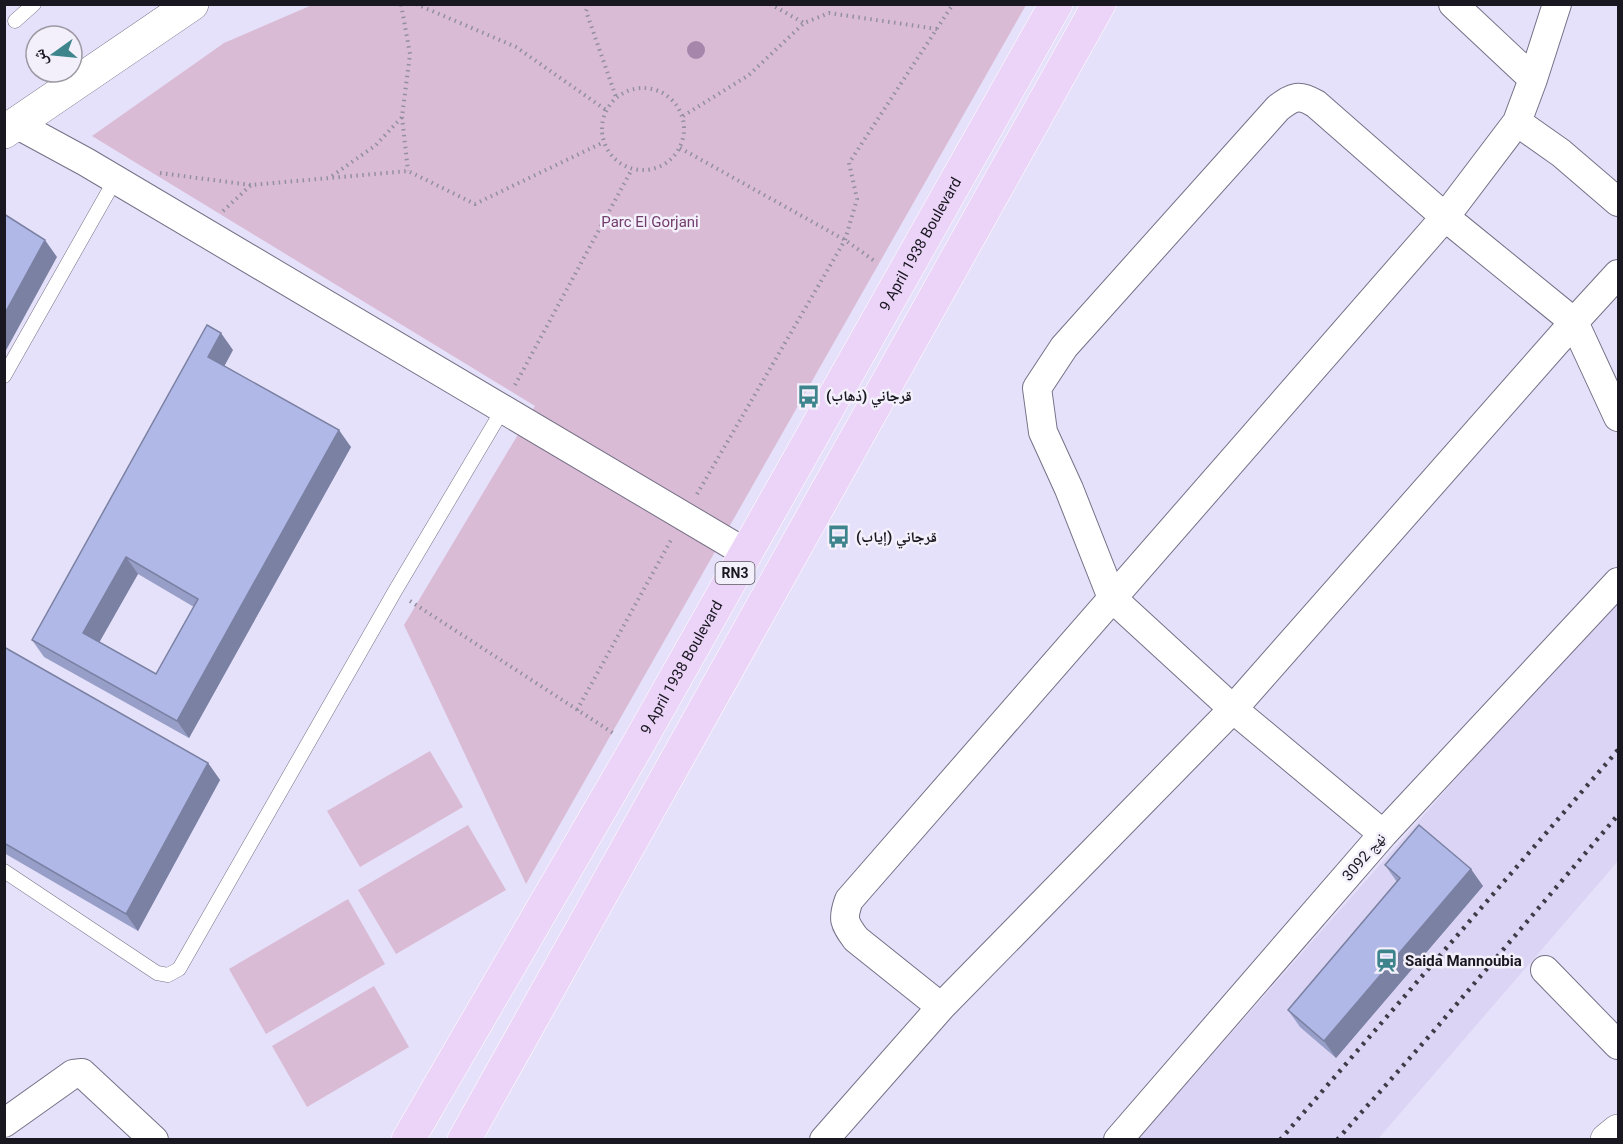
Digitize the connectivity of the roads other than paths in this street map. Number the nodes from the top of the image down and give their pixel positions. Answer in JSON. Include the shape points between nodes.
{"nodes":[{"id":1,"x":34,"y":4,"type":"edge"},
{"id":2,"x":192,"y":4,"type":"edge"},
{"id":3,"x":1056,"y":4,"type":"edge"},
{"id":4,"x":1099,"y":4,"type":"edge"},
{"id":5,"x":1453,"y":4,"type":"edge"},
{"id":6,"x":1557,"y":4,"type":"edge"},
{"id":7,"x":15,"y":21,"type":"dead end"},
{"id":8,"x":1533,"y":79,"type":"junction"},
{"id":9,"x":1517,"y":122,"type":"junction"},
{"id":10,"x":10,"y":128,"type":"edge"},
{"id":11,"x":115,"y":180,"type":"junction"},
{"id":12,"x":1618,"y":202,"type":"edge"},
{"id":13,"x":1445,"y":217,"type":"junction"},
{"id":14,"x":1618,"y":274,"type":"edge"},
{"id":15,"x":1574,"y":322,"type":"junction"},
{"id":16,"x":4,"y":376,"type":"edge"},
{"id":17,"x":502,"y":409,"type":"junction"},
{"id":18,"x":1618,"y":417,"type":"edge"},
{"id":19,"x":746,"y":553,"type":"junction"},
{"id":20,"x":1618,"y":582,"type":"edge"},
{"id":21,"x":1112,"y":598,"type":"junction"},
{"id":22,"x":1233,"y":709,"type":"junction"},
{"id":23,"x":1383,"y":834,"type":"junction"},
{"id":24,"x":4,"y":871,"type":"edge"},
{"id":25,"x":1545,"y":970,"type":"dead end"},
{"id":26,"x":941,"y":1007,"type":"junction"},
{"id":27,"x":1618,"y":1045,"type":"edge"},
{"id":28,"x":4,"y":1124,"type":"edge"},
{"id":29,"x":154,"y":1140,"type":"edge"},
{"id":30,"x":408,"y":1140,"type":"edge"},
{"id":31,"x":464,"y":1140,"type":"edge"},
{"id":32,"x":824,"y":1140,"type":"edge"},
{"id":33,"x":1118,"y":1140,"type":"edge"}],
"edges":[{"from":1,"to":7,"type":"lane"},
{"from":2,"to":10,"type":"street"},
{"from":3,"to":19,"type":"main road","name":"9 April 1938 Boulevard","number":"RN3"},
{"from":4,"to":31,"type":"main road","number":"RN3"},
{"from":5,"to":8,"type":"street"},
{"from":6,"to":8,"type":"street"},
{"from":8,"to":9,"type":"street"},
{"from":9,"to":12,"type":"street","via":[[1561,153]]},
{"from":9,"to":13,"type":"street"},
{"from":10,"to":11,"type":"street"},
{"from":11,"to":16,"type":"lane"},
{"from":11,"to":17,"type":"street"},
{"from":13,"to":15,"type":"street"},
{"from":13,"to":21,"type":"street"},
{"from":13,"to":21,"type":"street","via":[[1316,104],[1303,97],[1290,99],[1064,347],[1037,388],[1043,432]]},
{"from":14,"to":15,"type":"street"},
{"from":15,"to":18,"type":"street"},
{"from":15,"to":22,"type":"street"},
{"from":17,"to":19,"type":"street"},
{"from":17,"to":24,"type":"lane","via":[[179,969],[168,975],[157,973]]},
{"from":19,"to":30,"type":"main road","name":"9 April 1938 Boulevard","number":"RN3"},
{"from":20,"to":23,"type":"street","name":"نهج 3092"},
{"from":21,"to":22,"type":"street"},
{"from":21,"to":26,"type":"street","via":[[849,900],[844,914],[846,926],[856,939]]},
{"from":22,"to":23,"type":"street"},
{"from":22,"to":26,"type":"street"},
{"from":23,"to":33,"type":"street","name":"نهج 3092"},
{"from":25,"to":27,"type":"street"},
{"from":26,"to":32,"type":"street"},
{"from":28,"to":29,"type":"street","via":[[73,1074],[82,1073]]}]}
